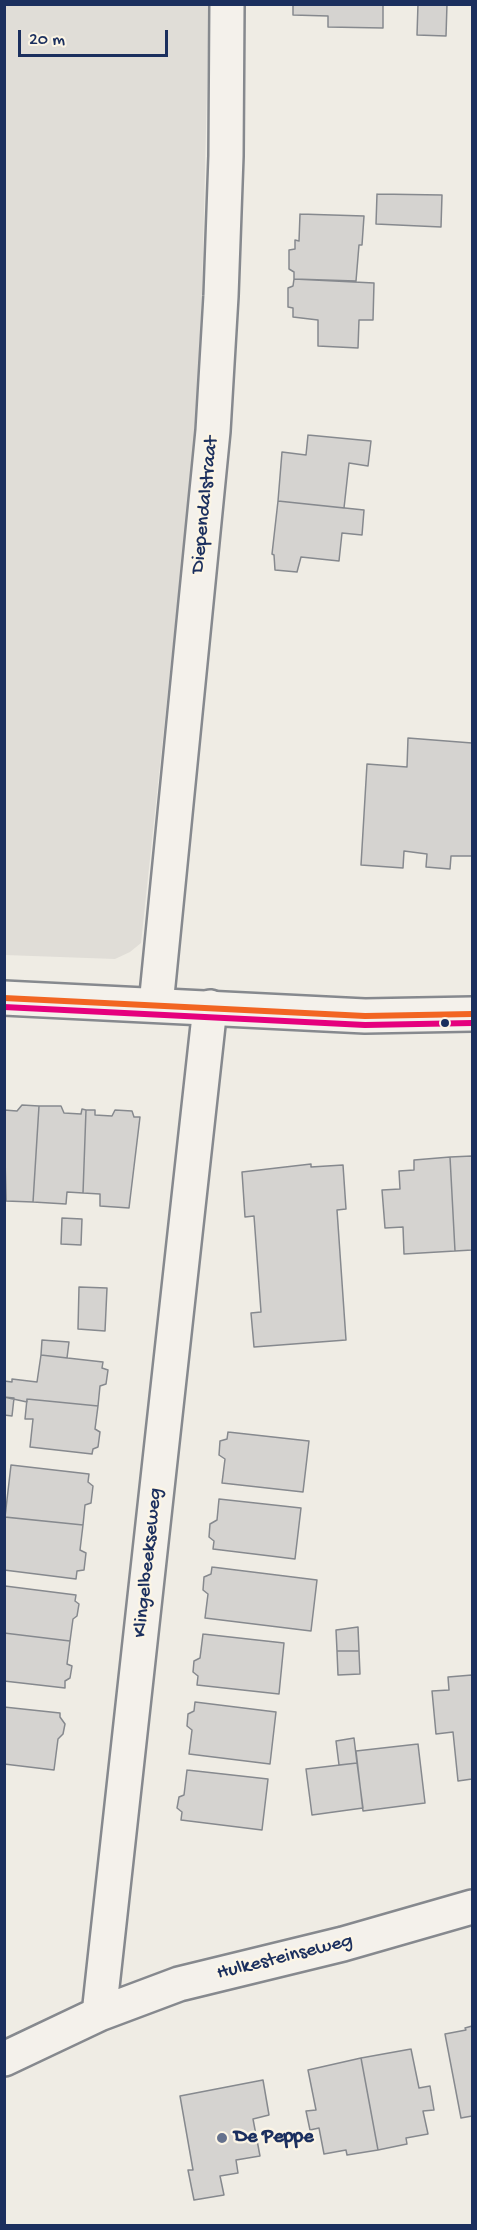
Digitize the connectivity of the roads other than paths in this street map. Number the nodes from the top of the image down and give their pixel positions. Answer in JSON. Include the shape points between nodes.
{"nodes":[{"id":1,"x":227,"y":4,"type":"edge"},
{"id":2,"x":4,"y":998,"type":"edge"},
{"id":3,"x":156,"y":1005,"type":"junction"},
{"id":4,"x":210,"y":1007,"type":"junction"},
{"id":5,"x":472,"y":1014,"type":"edge"},
{"id":6,"x":472,"y":1907,"type":"edge"},
{"id":7,"x":99,"y":2014,"type":"junction"},
{"id":8,"x":4,"y":2059,"type":"edge"}],
"edges":[{"from":1,"to":3,"type":"street","name":"Diependalstraat","via":[[224,203],[213,430]]},
{"from":2,"to":3,"type":"street"},
{"from":3,"to":4,"type":"street"},
{"from":4,"to":5,"type":"street","via":[[365,1016]]},
{"from":4,"to":7,"type":"street","name":"Klingelbeekseweg"},
{"from":6,"to":7,"type":"street","name":"Hulkesteinseweg","via":[[179,1984]]},
{"from":7,"to":8,"type":"street"}]}
